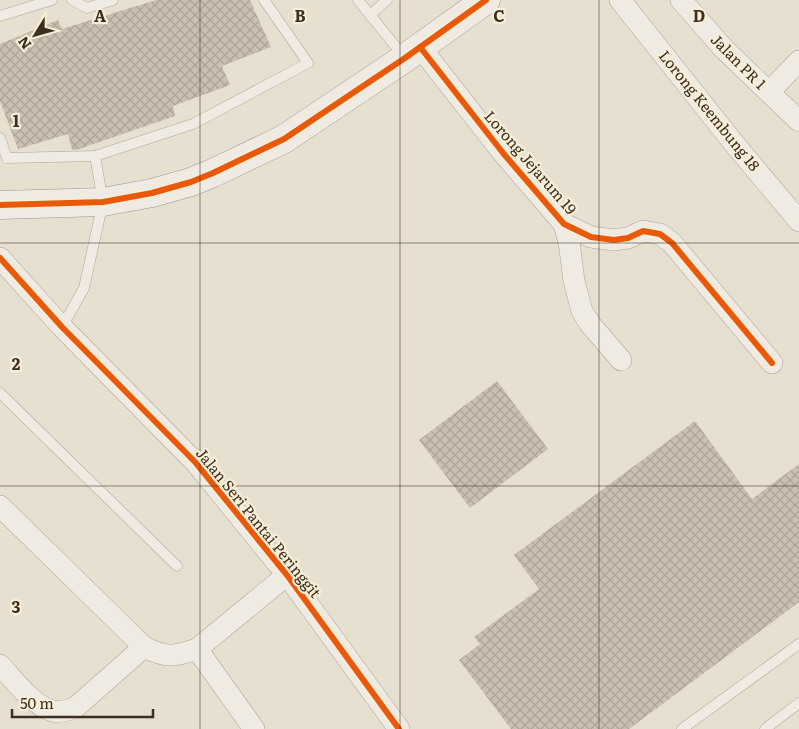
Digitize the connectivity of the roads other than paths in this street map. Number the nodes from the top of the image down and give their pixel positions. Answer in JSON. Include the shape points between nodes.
{"nodes":[{"id":1,"x":52,"y":0,"type":"edge"},
{"id":2,"x":72,"y":0,"type":"edge"},
{"id":3,"x":113,"y":0,"type":"edge"},
{"id":4,"x":264,"y":0,"type":"edge"},
{"id":5,"x":358,"y":0,"type":"edge"},
{"id":6,"x":387,"y":0,"type":"edge"},
{"id":7,"x":486,"y":0,"type":"edge"},
{"id":8,"x":620,"y":0,"type":"edge"},
{"id":9,"x":680,"y":0,"type":"edge"},
{"id":10,"x":370,"y":15,"type":"junction"},
{"id":11,"x":0,"y":16,"type":"edge"},
{"id":12,"x":413,"y":53,"type":"junction"},
{"id":13,"x":799,"y":61,"type":"edge"},
{"id":14,"x":769,"y":92,"type":"junction"},
{"id":15,"x":799,"y":121,"type":"edge"},
{"id":16,"x":0,"y":138,"type":"edge"},
{"id":17,"x":95,"y":156,"type":"junction"},
{"id":18,"x":103,"y":202,"type":"junction"},
{"id":19,"x":0,"y":205,"type":"edge"},
{"id":20,"x":799,"y":221,"type":"edge"},
{"id":21,"x":564,"y":224,"type":"junction"},
{"id":22,"x":0,"y":258,"type":"edge"},
{"id":23,"x":62,"y":327,"type":"junction"},
{"id":24,"x":621,"y":360,"type":"dead end"},
{"id":25,"x":772,"y":363,"type":"dead end"},
{"id":26,"x":0,"y":393,"type":"edge"},
{"id":27,"x":0,"y":506,"type":"edge"},
{"id":28,"x":177,"y":566,"type":"dead end"},
{"id":29,"x":288,"y":575,"type":"junction"},
{"id":30,"x":799,"y":644,"type":"edge"},
{"id":31,"x":144,"y":647,"type":"junction"},
{"id":32,"x":197,"y":649,"type":"junction"},
{"id":33,"x":0,"y":665,"type":"edge"},
{"id":34,"x":799,"y":703,"type":"edge"},
{"id":35,"x":254,"y":729,"type":"edge"},
{"id":36,"x":399,"y":729,"type":"edge"},
{"id":37,"x":682,"y":729,"type":"edge"},
{"id":38,"x":765,"y":729,"type":"edge"}],
"edges":[{"from":1,"to":11,"type":"lane"},
{"from":2,"to":3,"type":"lane","via":[[87,8]]},
{"from":4,"to":17,"type":"lane","via":[[308,63],[193,124]]},
{"from":5,"to":10,"type":"lane"},
{"from":6,"to":10,"type":"lane"},
{"from":7,"to":12,"type":"street"},
{"from":8,"to":20,"type":"street","name":"Lorong Keembung 18"},
{"from":9,"to":14,"type":"street","name":"Jalan PR 1"},
{"from":10,"to":12,"type":"lane"},
{"from":12,"to":18,"type":"street","via":[[284,139],[235,163],[191,182]]},
{"from":12,"to":21,"type":"street","name":"Lorong Jejarum 19"},
{"from":13,"to":14,"type":"street"},
{"from":14,"to":15,"type":"street","name":"Jalan PR 1"},
{"from":16,"to":17,"type":"lane","via":[[7,158]]},
{"from":17,"to":18,"type":"lane"},
{"from":18,"to":19,"type":"street"},
{"from":18,"to":23,"type":"lane","via":[[84,288]]},
{"from":21,"to":24,"type":"street","via":[[582,311]]},
{"from":21,"to":25,"type":"street","name":"Lorong Jejarum 19","via":[[591,237],[614,240],[644,231],[660,234],[672,243]]},
{"from":22,"to":23,"type":"street","name":"Jalan Seri Pantai Peringgit"},
{"from":23,"to":29,"type":"street","name":"Jalan Seri Pantai Peringgit","via":[[196,463]]},
{"from":26,"to":28,"type":"lane"},
{"from":27,"to":31,"type":"street"},
{"from":29,"to":32,"type":"street"},
{"from":29,"to":36,"type":"street","name":"Jalan Seri Pantai Peringgit"},
{"from":30,"to":37,"type":"lane"},
{"from":31,"to":32,"type":"street","via":[[162,655],[179,655]]},
{"from":31,"to":33,"type":"street","via":[[66,711],[53,711],[42,706]]},
{"from":32,"to":35,"type":"street"},
{"from":34,"to":38,"type":"lane"}]}
